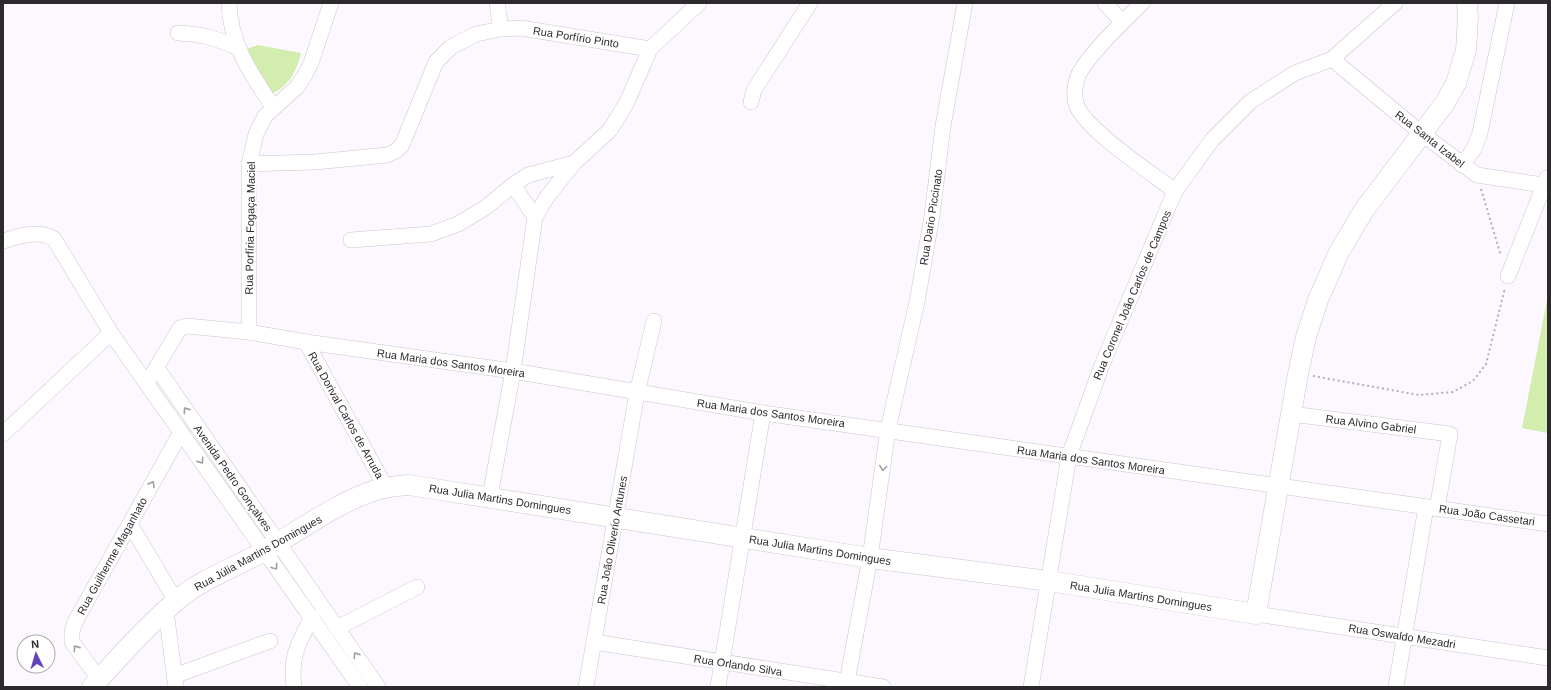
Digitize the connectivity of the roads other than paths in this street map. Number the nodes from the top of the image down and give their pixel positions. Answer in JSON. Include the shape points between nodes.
{"nodes":[{"id":1,"x":229,"y":3,"type":"edge"},
{"id":2,"x":331,"y":3,"type":"edge"},
{"id":3,"x":497,"y":3,"type":"edge"},
{"id":4,"x":699,"y":3,"type":"edge"},
{"id":5,"x":810,"y":3,"type":"edge"},
{"id":6,"x":965,"y":3,"type":"edge"},
{"id":7,"x":1105,"y":3,"type":"edge"},
{"id":8,"x":1142,"y":3,"type":"edge"},
{"id":9,"x":1395,"y":3,"type":"edge"},
{"id":10,"x":1467,"y":3,"type":"edge"},
{"id":11,"x":1507,"y":3,"type":"edge"},
{"id":12,"x":1122,"y":22,"type":"junction"},
{"id":13,"x":501,"y":29,"type":"junction"},
{"id":14,"x":178,"y":33,"type":"dead end"},
{"id":15,"x":238,"y":48,"type":"junction"},
{"id":16,"x":650,"y":49,"type":"junction"},
{"id":17,"x":1332,"y":59,"type":"junction"},
{"id":18,"x":751,"y":102,"type":"dead end"},
{"id":19,"x":273,"y":107,"type":"junction"},
{"id":20,"x":1421,"y":133,"type":"junction"},
{"id":21,"x":574,"y":163,"type":"junction"},
{"id":22,"x":250,"y":164,"type":"junction"},
{"id":23,"x":1462,"y":165,"type":"junction"},
{"id":24,"x":1545,"y":181,"type":"edge"},
{"id":25,"x":513,"y":185,"type":"junction"},
{"id":26,"x":1176,"y":191,"type":"junction"},
{"id":27,"x":535,"y":217,"type":"junction"},
{"id":28,"x":351,"y":240,"type":"dead end"},
{"id":29,"x":3,"y":241,"type":"edge"},
{"id":30,"x":1508,"y":276,"type":"road end"},
{"id":31,"x":654,"y":321,"type":"dead end"},
{"id":32,"x":111,"y":332,"type":"junction"},
{"id":33,"x":249,"y":332,"type":"junction"},
{"id":34,"x":306,"y":342,"type":"junction"},
{"id":35,"x":157,"y":368,"type":"junction"},
{"id":36,"x":513,"y":371,"type":"junction"},
{"id":37,"x":147,"y":382,"type":"junction"},
{"id":38,"x":637,"y":393,"type":"junction"},
{"id":39,"x":763,"y":413,"type":"junction"},
{"id":40,"x":1291,"y":414,"type":"junction"},
{"id":41,"x":888,"y":429,"type":"junction"},
{"id":42,"x":181,"y":432,"type":"junction"},
{"id":43,"x":3,"y":434,"type":"edge"},
{"id":44,"x":1069,"y":456,"type":"junction"},
{"id":45,"x":1279,"y":487,"type":"junction"},
{"id":46,"x":386,"y":488,"type":"junction"},
{"id":47,"x":490,"y":496,"type":"junction"},
{"id":48,"x":1431,"y":508,"type":"junction"},
{"id":49,"x":616,"y":517,"type":"junction"},
{"id":50,"x":130,"y":524,"type":"junction"},
{"id":51,"x":1548,"y":524,"type":"edge"},
{"id":52,"x":743,"y":538,"type":"junction"},
{"id":53,"x":271,"y":547,"type":"junction"},
{"id":54,"x":870,"y":558,"type":"junction"},
{"id":55,"x":1049,"y":582,"type":"junction"},
{"id":56,"x":417,"y":587,"type":"dead end"},
{"id":57,"x":171,"y":606,"type":"junction"},
{"id":58,"x":1256,"y":614,"type":"junction"},
{"id":59,"x":312,"y":617,"type":"junction"},
{"id":60,"x":337,"y":628,"type":"junction"},
{"id":61,"x":1405,"y":636,"type":"junction"},
{"id":62,"x":270,"y":641,"type":"dead end"},
{"id":63,"x":594,"y":642,"type":"junction"},
{"id":64,"x":1548,"y":658,"type":"edge"},
{"id":65,"x":722,"y":663,"type":"junction"},
{"id":66,"x":175,"y":682,"type":"edge"},
{"id":67,"x":96,"y":683,"type":"edge"},
{"id":68,"x":846,"y":684,"type":"edge"},
{"id":69,"x":294,"y":687,"type":"edge"},
{"id":70,"x":360,"y":687,"type":"edge"},
{"id":71,"x":378,"y":687,"type":"edge"},
{"id":72,"x":586,"y":687,"type":"edge"},
{"id":73,"x":718,"y":687,"type":"edge"},
{"id":74,"x":883,"y":687,"type":"edge"},
{"id":75,"x":1031,"y":687,"type":"edge"},
{"id":76,"x":1396,"y":687,"type":"edge"}],
"edges":[{"from":1,"to":15,"type":"street","via":[[229,20]]},
{"from":2,"to":19,"type":"street","name":"Rua Porfíria Fogaça Maciel","via":[[305,75],[297,87]]},
{"from":3,"to":13,"type":"street"},
{"from":4,"to":16,"type":"street"},
{"from":5,"to":18,"type":"street","via":[[754,90]]},
{"from":6,"to":41,"type":"street","name":"Rua Dario Piccinato","via":[[943,126],[932,216],[917,302]]},
{"from":7,"to":12,"type":"street"},
{"from":8,"to":12,"type":"street"},
{"from":9,"to":17,"type":"street","name":"Rua Coronel João Carlos de Campos"},
{"from":10,"to":20,"type":"main road","via":[[1466,50],[1456,83],[1445,103]]},
{"from":11,"to":23,"type":"street","via":[[1480,133],[1474,149]]},
{"from":12,"to":26,"type":"street","via":[[1093,54],[1077,78],[1076,106],[1085,120]]},
{"from":13,"to":16,"type":"street","name":"Rua Porfírio Pinto","via":[[521,28]]},
{"from":13,"to":22,"type":"street","name":"Rua Porfírio Pinto","via":[[476,34],[451,47],[436,62],[402,145],[396,151],[387,155],[314,162]]},
{"from":14,"to":15,"type":"street","via":[[203,34]]},
{"from":15,"to":19,"type":"street","via":[[248,70]]},
{"from":16,"to":21,"type":"street","via":[[627,102],[610,130]]},
{"from":17,"to":20,"type":"street","name":"Rua Santa Izabel"},
{"from":17,"to":26,"type":"street","name":"Rua Coronel João Carlos de Campos","via":[[1295,74],[1251,101],[1212,140]]},
{"from":19,"to":22,"type":"street","name":"Rua Porfíria Fogaça Maciel","via":[[256,134]]},
{"from":20,"to":23,"type":"street","name":"Rua Santa Izabel"},
{"from":20,"to":40,"type":"main road","via":[[1364,210],[1339,252],[1318,300],[1306,337]]},
{"from":21,"to":25,"type":"street","via":[[528,175]]},
{"from":21,"to":27,"type":"street"},
{"from":22,"to":33,"type":"street","name":"Rua Porfíria Fogaça Maciel"},
{"from":23,"to":24,"type":"street","name":"Rua Santa Izabel","via":[[1477,175]]},
{"from":24,"to":30,"type":"street"},
{"from":25,"to":27,"type":"street"},
{"from":25,"to":28,"type":"street","via":[[486,208],[458,224],[431,234]]},
{"from":26,"to":44,"type":"street","name":"Rua Coronel João Carlos de Campos","via":[[1102,365]]},
{"from":27,"to":36,"type":"street"},
{"from":29,"to":32,"type":"street","name":"Avenida Pedro Gonçalves","via":[[39,233],[54,239]]},
{"from":31,"to":38,"type":"street","name":"Rua João Oliverio Antunes"},
{"from":32,"to":37,"type":"street","name":"Avenida Pedro Gonçalves"},
{"from":32,"to":43,"type":"street"},
{"from":33,"to":34,"type":"street","name":"Rua Maria dos Santos Moreira"},
{"from":33,"to":35,"type":"street","name":"Rua Maria dos Santos Moreira","via":[[187,326],[180,328]]},
{"from":34,"to":36,"type":"street","name":"Rua Maria dos Santos Moreira"},
{"from":34,"to":46,"type":"street","name":"Rua Dorival Carlos de Arruda"},
{"from":35,"to":37,"type":"street","name":"Rua Maria dos Santos Moreira"},
{"from":53,"to":35,"type":"street","name":"Avenida Pedro Gonçalves","one_way":true},
{"from":36,"to":38,"type":"street","name":"Rua Maria dos Santos Moreira"},
{"from":36,"to":47,"type":"street"},
{"from":37,"to":42,"type":"street","name":"Avenida Pedro Gonçalves"},
{"from":38,"to":39,"type":"street","name":"Rua Maria dos Santos Moreira"},
{"from":38,"to":49,"type":"street","name":"Rua João Oliverio Antunes"},
{"from":39,"to":41,"type":"street","name":"Rua Maria dos Santos Moreira"},
{"from":39,"to":52,"type":"street"},
{"from":40,"to":45,"type":"main road"},
{"from":40,"to":48,"type":"street","name":"Rua Alvino Gabriel","via":[[1450,434]]},
{"from":41,"to":44,"type":"street","name":"Rua Maria dos Santos Moreira"},
{"from":41,"to":54,"type":"street","name":"Rua Dario Piccinato","one_way":true},
{"from":50,"to":42,"type":"street","name":"Rua Guilherme Maganhato","one_way":true},
{"from":42,"to":53,"type":"street","name":"Avenida Pedro Gonçalves","one_way":true},
{"from":44,"to":45,"type":"street","name":"Rua Maria dos Santos Moreira"},
{"from":44,"to":55,"type":"street","name":"Rua Coronel João Carlos de Campos"},
{"from":45,"to":48,"type":"street","name":"Rua Maria dos Santos Moreira"},
{"from":45,"to":58,"type":"main road"},
{"from":46,"to":47,"type":"main road","name":"Rua Julia Martins Domingues","via":[[409,485]]},
{"from":46,"to":53,"type":"main road","name":"Rua Júlia Martins Domingues","via":[[373,490],[352,500]]},
{"from":47,"to":49,"type":"main road","name":"Rua Julia Martins Domingues"},
{"from":48,"to":51,"type":"street","name":"Rua João Cassetari"},
{"from":48,"to":61,"type":"street"},
{"from":49,"to":52,"type":"main road","name":"Rua Julia Martins Domingues"},
{"from":49,"to":63,"type":"street","name":"Rua João Oliverio Antunes"},
{"from":50,"to":57,"type":"street"},
{"from":67,"to":50,"type":"street","name":"Rua Guilherme Maganhato","one_way":true,"via":[[72,642],[72,632],[75,622]]},
{"from":52,"to":54,"type":"main road","name":"Rua Julia Martins Domingues"},
{"from":52,"to":65,"type":"street"},
{"from":53,"to":57,"type":"main road","name":"Rua Júlia Martins Domingues","via":[[196,586]]},
{"from":53,"to":59,"type":"street","name":"Avenida Pedro Gonçalves","one_way":true},
{"from":53,"to":60,"type":"street","name":"Avenida Pedro Gonçalves"},
{"from":54,"to":55,"type":"main road","name":"Rua Julia Martins Domingues"},
{"from":54,"to":68,"type":"street","name":"Rua Dario Piccinato"},
{"from":55,"to":58,"type":"main road","name":"Rua Julia Martins Domingues"},
{"from":55,"to":75,"type":"street","name":"Rua Coronel João Carlos de Campos"},
{"from":56,"to":60,"type":"street"},
{"from":57,"to":66,"type":"street"},
{"from":57,"to":67,"type":"main road","name":"Rua Júlia Martins Domingues","via":[[127,648]]},
{"from":58,"to":61,"type":"street","name":"Rua Oswaldo Mezadri"},
{"from":59,"to":69,"type":"street","via":[[295,649],[292,672]]},
{"from":59,"to":70,"type":"street","name":"Avenida Pedro Gonçalves"},
{"from":71,"to":60,"type":"street","name":"Avenida Pedro Gonçalves","one_way":true},
{"from":61,"to":64,"type":"street","name":"Rua Oswaldo Mezadri"},
{"from":61,"to":76,"type":"street"},
{"from":62,"to":66,"type":"street"},
{"from":63,"to":65,"type":"street","name":"Rua Orlando Silva"},
{"from":63,"to":72,"type":"street","name":"Rua João Oliverio Antunes"},
{"from":65,"to":68,"type":"street","name":"Rua Orlando Silva"},
{"from":65,"to":73,"type":"street"},
{"from":68,"to":74,"type":"street","name":"Rua Orlando Silva"}]}
